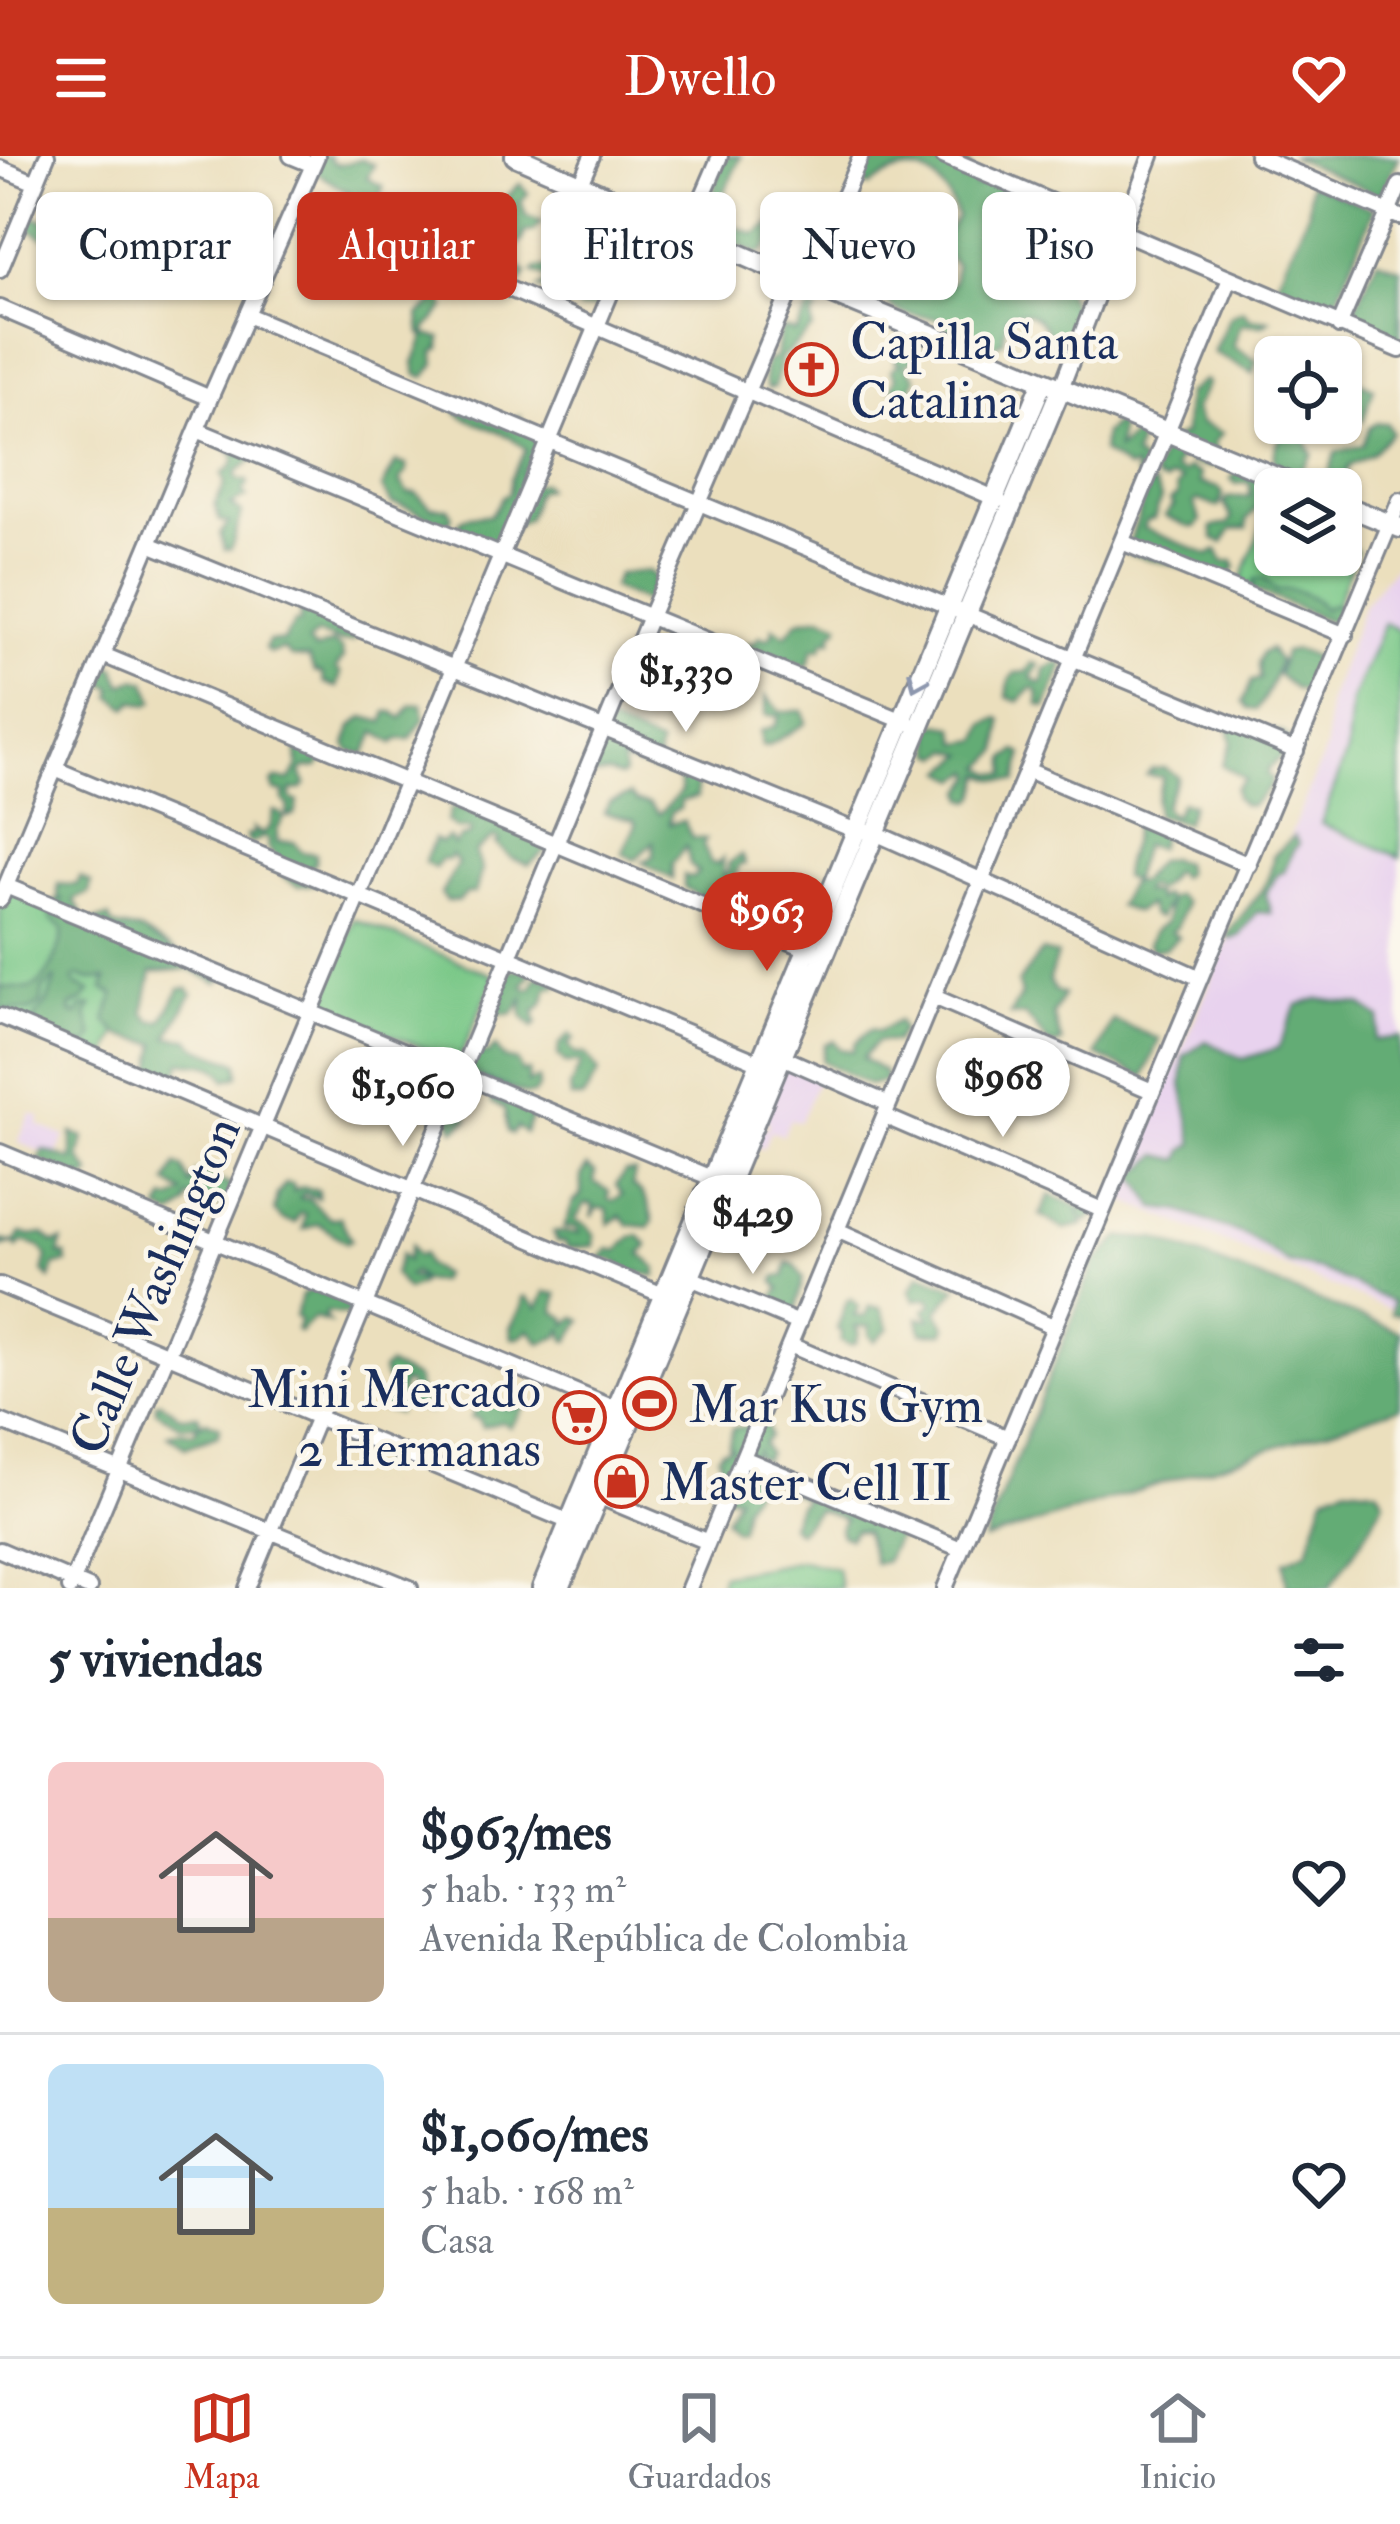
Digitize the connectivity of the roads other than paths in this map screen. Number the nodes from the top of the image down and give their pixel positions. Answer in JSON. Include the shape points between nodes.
{"nodes":[{"id":1,"x":47,"y":156,"type":"edge"},
{"id":2,"x":291,"y":156,"type":"edge"},
{"id":3,"x":515,"y":156,"type":"edge"},
{"id":4,"x":592,"y":156,"type":"edge"},
{"id":5,"x":720,"y":156,"type":"edge"},
{"id":6,"x":861,"y":156,"type":"edge"},
{"id":7,"x":943,"y":156,"type":"edge"},
{"id":8,"x":1150,"y":156,"type":"edge"},
{"id":9,"x":1257,"y":156,"type":"edge"},
{"id":10,"x":315,"y":160,"type":"edge"},
{"id":11,"x":1285,"y":161,"type":"edge"},
{"id":12,"x":0,"y":169,"type":"edge"},
{"id":13,"x":36,"y":184,"type":"junction"},
{"id":14,"x":580,"y":184,"type":"junction"},
{"id":15,"x":1400,"y":185,"type":"edge"},
{"id":16,"x":301,"y":192,"type":"edge"},
{"id":17,"x":598,"y":192,"type":"edge"},
{"id":18,"x":704,"y":192,"type":"edge"},
{"id":19,"x":844,"y":192,"type":"edge"},
{"id":20,"x":1028,"y":192,"type":"edge"},
{"id":21,"x":1136,"y":194,"type":"edge"},
{"id":22,"x":297,"y":200,"type":"edge"},
{"id":23,"x":1394,"y":214,"type":"edge"},
{"id":24,"x":1136,"y":238,"type":"edge"},
{"id":25,"x":0,"y":270,"type":"edge"},
{"id":26,"x":1230,"y":279,"type":"junction"},
{"id":27,"x":517,"y":292,"type":"edge"},
{"id":28,"x":607,"y":300,"type":"edge"},
{"id":29,"x":792,"y":300,"type":"edge"},
{"id":30,"x":847,"y":300,"type":"edge"},
{"id":31,"x":1091,"y":300,"type":"edge"},
{"id":32,"x":0,"y":308,"type":"edge"},
{"id":33,"x":247,"y":315,"type":"junction"},
{"id":34,"x":596,"y":326,"type":"junction"},
{"id":35,"x":1339,"y":326,"type":"junction"},
{"id":36,"x":1400,"y":350,"type":"edge"},
{"id":37,"x":1052,"y":384,"type":"junction"},
{"id":38,"x":747,"y":392,"type":"junction"},
{"id":39,"x":210,"y":398,"type":"junction"},
{"id":40,"x":197,"y":430,"type":"junction"},
{"id":41,"x":1167,"y":432,"type":"junction"},
{"id":42,"x":550,"y":438,"type":"junction"},
{"id":43,"x":1254,"y":468,"type":"edge"},
{"id":44,"x":1400,"y":500,"type":"edge"},
{"id":45,"x":1003,"y":501,"type":"junction"},
{"id":46,"x":699,"y":503,"type":"junction"},
{"id":47,"x":1362,"y":513,"type":"edge"},
{"id":48,"x":1395,"y":526,"type":"edge"},
{"id":49,"x":1122,"y":542,"type":"junction"},
{"id":50,"x":149,"y":544,"type":"junction"},
{"id":51,"x":500,"y":558,"type":"junction"},
{"id":52,"x":958,"y":608,"type":"junction"},
{"id":53,"x":649,"y":619,"type":"junction"},
{"id":54,"x":1345,"y":635,"type":"junction"},
{"id":55,"x":103,"y":655,"type":"junction"},
{"id":56,"x":1074,"y":656,"type":"junction"},
{"id":57,"x":454,"y":666,"type":"junction"},
{"id":58,"x":910,"y":724,"type":"junction"},
{"id":59,"x":603,"y":729,"type":"junction"},
{"id":60,"x":1296,"y":752,"type":"junction"},
{"id":61,"x":55,"y":769,"type":"junction"},
{"id":62,"x":1028,"y":770,"type":"junction"},
{"id":63,"x":406,"y":782,"type":"junction"},
{"id":64,"x":864,"y":831,"type":"junction"},
{"id":65,"x":557,"y":843,"type":"junction"},
{"id":66,"x":0,"y":845,"type":"edge"},
{"id":67,"x":19,"y":853,"type":"junction"},
{"id":68,"x":1249,"y":865,"type":"junction"},
{"id":69,"x":981,"y":881,"type":"junction"},
{"id":70,"x":3,"y":893,"type":"edge"},
{"id":71,"x":359,"y":895,"type":"junction"},
{"id":72,"x":815,"y":952,"type":"junction"},
{"id":73,"x":509,"y":959,"type":"junction"},
{"id":74,"x":1200,"y":978,"type":"junction"},
{"id":75,"x":934,"y":997,"type":"junction"},
{"id":76,"x":310,"y":1012,"type":"junction"},
{"id":77,"x":0,"y":1016,"type":"edge"},
{"id":78,"x":770,"y":1059,"type":"junction"},
{"id":79,"x":462,"y":1072,"type":"junction"},
{"id":80,"x":1152,"y":1091,"type":"junction"},
{"id":81,"x":887,"y":1110,"type":"junction"},
{"id":82,"x":263,"y":1126,"type":"junction"},
{"id":83,"x":0,"y":1152,"type":"edge"},
{"id":84,"x":719,"y":1181,"type":"junction"},
{"id":85,"x":413,"y":1188,"type":"junction"},
{"id":86,"x":1102,"y":1210,"type":"junction"},
{"id":87,"x":837,"y":1230,"type":"junction"},
{"id":88,"x":214,"y":1243,"type":"junction"},
{"id":89,"x":688,"y":1277,"type":"junction"},
{"id":90,"x":0,"y":1286,"type":"edge"},
{"id":91,"x":670,"y":1299,"type":"junction"},
{"id":92,"x":366,"y":1306,"type":"junction"},
{"id":93,"x":799,"y":1323,"type":"junction"},
{"id":94,"x":1055,"y":1327,"type":"junction"},
{"id":95,"x":790,"y":1345,"type":"junction"},
{"id":96,"x":167,"y":1353,"type":"junction"},
{"id":97,"x":623,"y":1412,"type":"junction"},
{"id":98,"x":318,"y":1417,"type":"junction"},
{"id":99,"x":0,"y":1421,"type":"edge"},
{"id":100,"x":1008,"y":1438,"type":"junction"},
{"id":101,"x":743,"y":1458,"type":"junction"},
{"id":102,"x":118,"y":1471,"type":"junction"},
{"id":103,"x":590,"y":1493,"type":"junction"},
{"id":104,"x":577,"y":1525,"type":"junction"},
{"id":105,"x":271,"y":1531,"type":"junction"},
{"id":106,"x":708,"y":1541,"type":"junction"},
{"id":107,"x":962,"y":1549,"type":"junction"},
{"id":108,"x":0,"y":1550,"type":"edge"},
{"id":109,"x":71,"y":1584,"type":"edge"},
{"id":110,"x":89,"y":1588,"type":"edge"},
{"id":111,"x":247,"y":1588,"type":"edge"},
{"id":112,"x":410,"y":1588,"type":"edge"},
{"id":113,"x":542,"y":1588,"type":"edge"},
{"id":114,"x":560,"y":1588,"type":"edge"},
{"id":115,"x":689,"y":1588,"type":"edge"},
{"id":116,"x":945,"y":1588,"type":"edge"}],
"edges":[{"from":1,"to":13,"type":"street"},
{"from":2,"to":10,"type":"street"},
{"from":3,"to":14,"type":"street"},
{"from":4,"to":14,"type":"street"},
{"from":5,"to":18,"type":"street"},
{"from":6,"to":19,"type":"street"},
{"from":7,"to":20,"type":"street"},
{"from":8,"to":21,"type":"street"},
{"from":9,"to":11,"type":"street"},
{"from":10,"to":16,"type":"street"},
{"from":11,"to":23,"type":"street"},
{"from":12,"to":13,"type":"street"},
{"from":13,"to":25,"type":"street"},
{"from":14,"to":17,"type":"street"},
{"from":15,"to":23,"type":"street"},
{"from":22,"to":33,"type":"street"},
{"from":23,"to":35,"type":"street"},
{"from":24,"to":26,"type":"street"},
{"from":26,"to":35,"type":"street"},
{"from":26,"to":41,"type":"street"},
{"from":27,"to":34,"type":"street"},
{"from":28,"to":34,"type":"street","name":"Calle Washington"},
{"from":29,"to":38,"type":"street"},
{"from":30,"to":37,"type":"street"},
{"from":31,"to":37,"type":"street"},
{"from":32,"to":39,"type":"street"},
{"from":33,"to":39,"type":"street"},
{"from":33,"to":42,"type":"street"},
{"from":34,"to":38,"type":"street"},
{"from":34,"to":42,"type":"street","name":"Calle Washington"},
{"from":35,"to":36,"type":"street"},
{"from":37,"to":41,"type":"street"},
{"from":37,"to":45,"type":"street"},
{"from":38,"to":45,"type":"street"},
{"from":38,"to":46,"type":"street"},
{"from":39,"to":40,"type":"street"},
{"from":40,"to":50,"type":"street"},
{"from":40,"to":51,"type":"street"},
{"from":41,"to":43,"type":"street"},
{"from":41,"to":49,"type":"street"},
{"from":42,"to":46,"type":"street"},
{"from":42,"to":51,"type":"street","name":"Calle Washington"},
{"from":44,"to":48,"type":"street"},
{"from":45,"to":52,"type":"street"},
{"from":46,"to":52,"type":"street"},
{"from":46,"to":53,"type":"street"},
{"from":47,"to":48,"type":"street"},
{"from":48,"to":54,"type":"street"},
{"from":49,"to":54,"type":"street"},
{"from":49,"to":56,"type":"street"},
{"from":50,"to":55,"type":"street"},
{"from":50,"to":57,"type":"street"},
{"from":51,"to":53,"type":"street"},
{"from":51,"to":57,"type":"street","name":"Calle Washington"},
{"from":52,"to":56,"type":"street"},
{"from":52,"to":58,"type":"street"},
{"from":53,"to":58,"type":"street"},
{"from":53,"to":59,"type":"street"},
{"from":54,"to":60,"type":"street"},
{"from":55,"to":61,"type":"street"},
{"from":55,"to":63,"type":"street"},
{"from":56,"to":60,"type":"street"},
{"from":56,"to":62,"type":"street"},
{"from":57,"to":59,"type":"street"},
{"from":57,"to":63,"type":"street","name":"Calle Washington"},
{"from":58,"to":64,"type":"street"},
{"from":59,"to":64,"type":"street"},
{"from":59,"to":65,"type":"street"},
{"from":60,"to":68,"type":"street"},
{"from":61,"to":67,"type":"street"},
{"from":61,"to":71,"type":"street"},
{"from":62,"to":68,"type":"street"},
{"from":62,"to":69,"type":"street"},
{"from":63,"to":65,"type":"street"},
{"from":63,"to":71,"type":"street","name":"Calle Washington"},
{"from":64,"to":69,"type":"street"},
{"from":64,"to":72,"type":"street"},
{"from":65,"to":72,"type":"street"},
{"from":65,"to":73,"type":"street"},
{"from":66,"to":67,"type":"street"},
{"from":67,"to":70,"type":"street"},
{"from":68,"to":74,"type":"street"},
{"from":69,"to":74,"type":"street"},
{"from":69,"to":75,"type":"street"},
{"from":70,"to":76,"type":"street"},
{"from":71,"to":73,"type":"street"},
{"from":71,"to":76,"type":"street","name":"Calle Washington"},
{"from":72,"to":78,"type":"street"},
{"from":73,"to":78,"type":"street"},
{"from":73,"to":79,"type":"street"},
{"from":74,"to":80,"type":"street"},
{"from":75,"to":80,"type":"street"},
{"from":75,"to":81,"type":"street"},
{"from":76,"to":79,"type":"street"},
{"from":76,"to":82,"type":"street","name":"Calle Washington"},
{"from":77,"to":82,"type":"street"},
{"from":78,"to":81,"type":"street"},
{"from":78,"to":84,"type":"street"},
{"from":79,"to":84,"type":"street"},
{"from":79,"to":85,"type":"street"},
{"from":80,"to":86,"type":"street"},
{"from":81,"to":86,"type":"street"},
{"from":81,"to":87,"type":"street"},
{"from":82,"to":85,"type":"street"},
{"from":82,"to":88,"type":"street","name":"Calle Washington"},
{"from":83,"to":88,"type":"street"},
{"from":84,"to":89,"type":"street"},
{"from":84,"to":91,"type":"street"},
{"from":85,"to":91,"type":"street"},
{"from":85,"to":92,"type":"street"},
{"from":86,"to":94,"type":"street"},
{"from":87,"to":93,"type":"street"},
{"from":87,"to":94,"type":"street"},
{"from":88,"to":92,"type":"street"},
{"from":88,"to":96,"type":"street","name":"Calle Washington"},
{"from":89,"to":91,"type":"street"},
{"from":89,"to":93,"type":"street"},
{"from":90,"to":96,"type":"street"},
{"from":91,"to":97,"type":"street"},
{"from":92,"to":97,"type":"street"},
{"from":92,"to":98,"type":"street"},
{"from":93,"to":95,"type":"street"},
{"from":94,"to":100,"type":"street"},
{"from":95,"to":100,"type":"street"},
{"from":95,"to":101,"type":"street"},
{"from":96,"to":98,"type":"street"},
{"from":96,"to":102,"type":"street","name":"Calle Washington"},
{"from":97,"to":103,"type":"street"},
{"from":98,"to":104,"type":"street"},
{"from":98,"to":105,"type":"street"},
{"from":99,"to":102,"type":"street"},
{"from":100,"to":107,"type":"street"},
{"from":101,"to":106,"type":"street"},
{"from":101,"to":107,"type":"street"},
{"from":102,"to":105,"type":"street"},
{"from":102,"to":109,"type":"street","name":"Calle Washington"},
{"from":103,"to":104,"type":"street"},
{"from":103,"to":106,"type":"street"},
{"from":104,"to":113,"type":"street"},
{"from":104,"to":114,"type":"street"},
{"from":105,"to":111,"type":"street"},
{"from":105,"to":112,"type":"street"},
{"from":106,"to":115,"type":"street"},
{"from":107,"to":116,"type":"street"},
{"from":108,"to":109,"type":"street"},
{"from":109,"to":110,"type":"street"}]}
